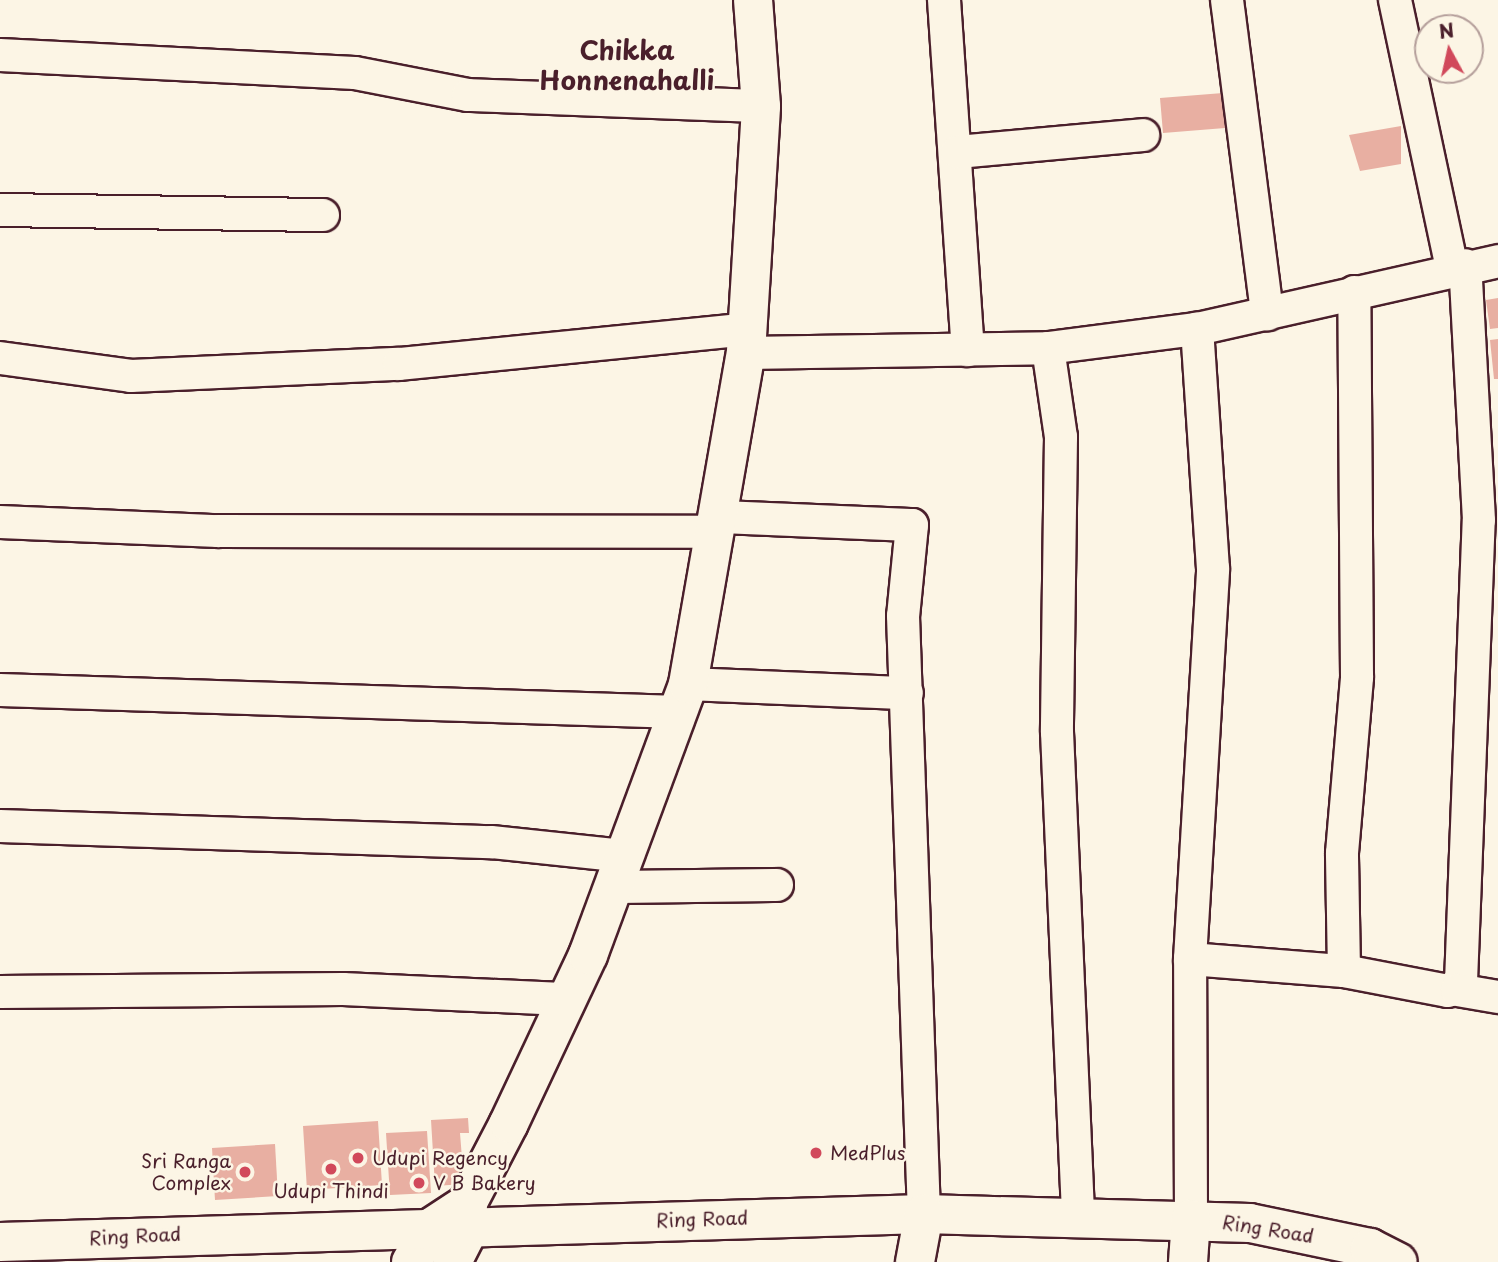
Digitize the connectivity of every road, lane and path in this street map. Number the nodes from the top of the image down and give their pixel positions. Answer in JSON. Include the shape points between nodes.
{"nodes":[{"id":1,"x":753,"y":0,"type":"edge"},
{"id":2,"x":944,"y":0,"type":"edge"},
{"id":3,"x":1227,"y":0,"type":"edge"},
{"id":4,"x":1395,"y":0,"type":"edge"},
{"id":5,"x":0,"y":55,"type":"edge"},
{"id":6,"x":761,"y":106,"type":"junction"},
{"id":7,"x":1143,"y":135,"type":"dead end"},
{"id":8,"x":957,"y":152,"type":"junction"},
{"id":9,"x":0,"y":210,"type":"edge"},
{"id":10,"x":323,"y":215,"type":"dead end"},
{"id":11,"x":1498,"y":261,"type":"edge"},
{"id":12,"x":1458,"y":267,"type":"junction"},
{"id":13,"x":1354,"y":292,"type":"junction"},
{"id":14,"x":1267,"y":314,"type":"junction"},
{"id":15,"x":1196,"y":329,"type":"junction"},
{"id":16,"x":747,"y":341,"type":"junction"},
{"id":17,"x":1048,"y":348,"type":"junction"},
{"id":18,"x":968,"y":350,"type":"junction"},
{"id":19,"x":0,"y":358,"type":"edge"},
{"id":20,"x":0,"y":522,"type":"edge"},
{"id":21,"x":719,"y":525,"type":"junction"},
{"id":22,"x":0,"y":690,"type":"edge"},
{"id":23,"x":907,"y":693,"type":"junction"},
{"id":24,"x":684,"y":698,"type":"junction"},
{"id":25,"x":0,"y":826,"type":"edge"},
{"id":26,"x":620,"y":872,"type":"junction"},
{"id":27,"x":777,"y":885,"type":"dead end"},
{"id":28,"x":1190,"y":959,"type":"junction"},
{"id":29,"x":1344,"y":971,"type":"junction"},
{"id":30,"x":1457,"y":990,"type":"junction"},
{"id":31,"x":0,"y":992,"type":"edge"},
{"id":32,"x":1498,"y":996,"type":"edge"},
{"id":33,"x":563,"y":999,"type":"junction"},
{"id":34,"x":924,"y":1214,"type":"junction"},
{"id":35,"x":469,"y":1216,"type":"junction"},
{"id":36,"x":1078,"y":1216,"type":"junction"},
{"id":37,"x":1191,"y":1219,"type":"junction"},
{"id":38,"x":432,"y":1227,"type":"junction"},
{"id":39,"x":0,"y":1242,"type":"edge"},
{"id":40,"x":411,"y":1262,"type":"edge"},
{"id":41,"x":452,"y":1262,"type":"edge"},
{"id":42,"x":915,"y":1262,"type":"edge"},
{"id":43,"x":1188,"y":1262,"type":"edge"},
{"id":44,"x":1398,"y":1262,"type":"edge"}],
"edges":[{"from":1,"to":6,"type":"main road"},
{"from":2,"to":8,"type":"street"},
{"from":3,"to":14,"type":"street"},
{"from":4,"to":12,"type":"street"},
{"from":5,"to":6,"type":"street","via":[[355,74],[468,95]]},
{"from":6,"to":16,"type":"main road"},
{"from":7,"to":8,"type":"street"},
{"from":8,"to":18,"type":"street"},
{"from":9,"to":10,"type":"street"},
{"from":11,"to":12,"type":"street"},
{"from":12,"to":13,"type":"street"},
{"from":12,"to":30,"type":"street","via":[[1479,520],[1470,826]]},
{"from":13,"to":14,"type":"street"},
{"from":13,"to":29,"type":"street","via":[[1357,677],[1342,853]]},
{"from":14,"to":15,"type":"street"},
{"from":15,"to":17,"type":"street"},
{"from":15,"to":28,"type":"street","via":[[1213,569]]},
{"from":16,"to":18,"type":"street"},
{"from":16,"to":19,"type":"street","via":[[131,376]]},
{"from":16,"to":21,"type":"main road"},
{"from":17,"to":18,"type":"street"},
{"from":17,"to":36,"type":"street","via":[[1061,437],[1057,732]]},
{"from":20,"to":21,"type":"street","via":[[218,531]]},
{"from":21,"to":23,"type":"street","via":[[912,525],[903,616]]},
{"from":21,"to":24,"type":"main road"},
{"from":22,"to":24,"type":"street"},
{"from":23,"to":24,"type":"street"},
{"from":23,"to":34,"type":"street"},
{"from":24,"to":26,"type":"main road"},
{"from":25,"to":26,"type":"street","via":[[491,842]]},
{"from":26,"to":27,"type":"street"},
{"from":26,"to":33,"type":"main road"},
{"from":28,"to":29,"type":"street"},
{"from":28,"to":37,"type":"street"},
{"from":29,"to":30,"type":"street"},
{"from":30,"to":32,"type":"street"},
{"from":31,"to":33,"type":"street","via":[[343,989]]},
{"from":33,"to":35,"type":"main road"},
{"from":34,"to":35,"type":"main road","name":"Ring Road"},
{"from":34,"to":36,"type":"main road","name":"Ring Road"},
{"from":34,"to":42,"type":"main road"},
{"from":35,"to":38,"type":"main road","name":"Ring Road"},
{"from":35,"to":41,"type":"main road"},
{"from":36,"to":37,"type":"main road","name":"Ring Road"},
{"from":37,"to":43,"type":"main road"},
{"from":37,"to":44,"type":"main road","name":"Ring Road","via":[[1250,1223],[1370,1248]]},
{"from":38,"to":39,"type":"main road","name":"Ring Road"},
{"from":38,"to":40,"type":"main road"}]}
